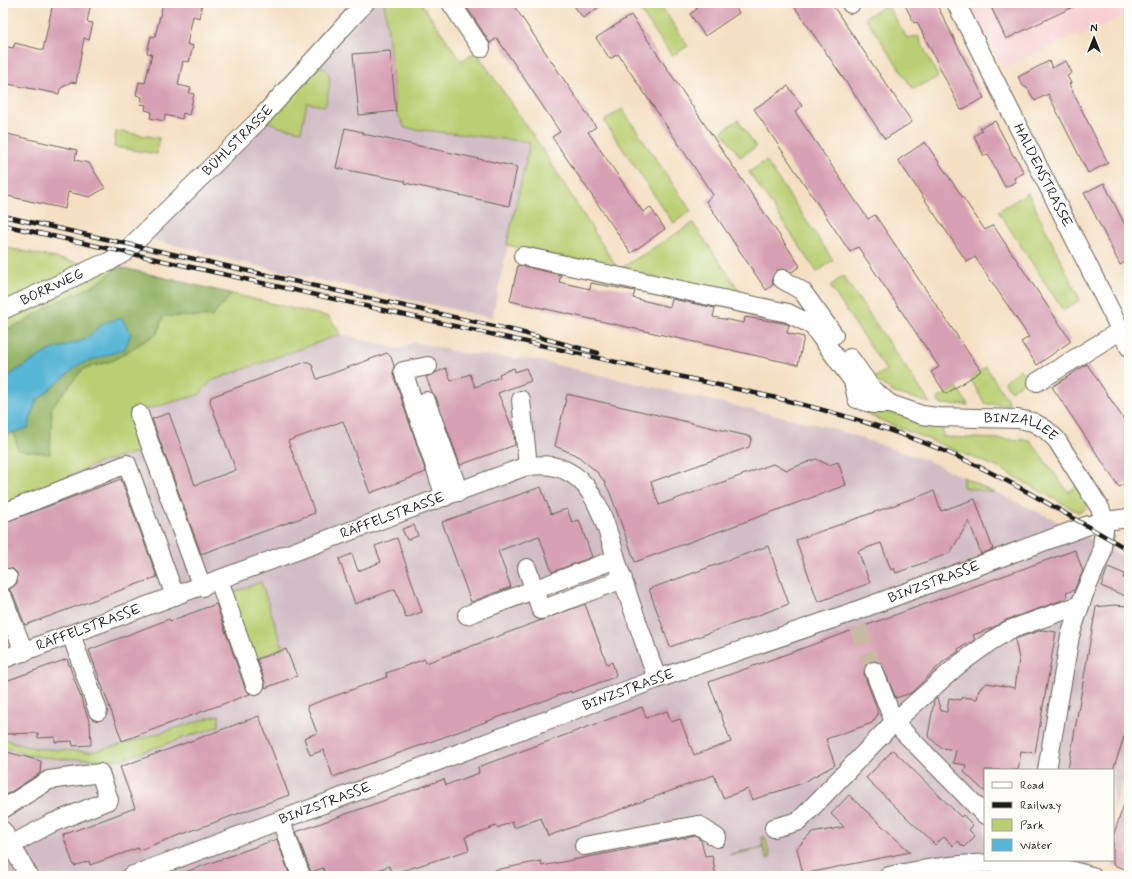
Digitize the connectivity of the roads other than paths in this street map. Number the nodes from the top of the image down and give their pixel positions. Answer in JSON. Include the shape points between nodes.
{"nodes":[{"id":1,"x":365,"y":3,"type":"edge"},
{"id":2,"x":451,"y":3,"type":"edge"},
{"id":3,"x":956,"y":3,"type":"edge"},
{"id":4,"x":481,"y":48,"type":"dead end"},
{"id":5,"x":523,"y":256,"type":"dead end"},
{"id":6,"x":100,"y":264,"type":"joint"},
{"id":7,"x":782,"y":279,"type":"dead end"},
{"id":8,"x":3,"y":310,"type":"edge"},
{"id":9,"x":1120,"y":331,"type":"junction"},
{"id":10,"x":1129,"y":347,"type":"edge"},
{"id":11,"x":428,"y":366,"type":"dead end"},
{"id":12,"x":1037,"y":382,"type":"dead end"},
{"id":13,"x":521,"y":400,"type":"dead end"},
{"id":14,"x":426,"y":401,"type":"dead end"},
{"id":15,"x":890,"y":404,"type":"junction"},
{"id":16,"x":139,"y":414,"type":"dead end"},
{"id":17,"x":533,"y":465,"type":"junction"},
{"id":18,"x":452,"y":494,"type":"junction"},
{"id":19,"x":3,"y":513,"type":"edge"},
{"id":20,"x":1129,"y":518,"type":"edge"},
{"id":21,"x":1105,"y":521,"type":"junction"},
{"id":22,"x":616,"y":559,"type":"junction"},
{"id":23,"x":528,"y":568,"type":"dead end"},
{"id":24,"x":623,"y":579,"type":"junction"},
{"id":25,"x":219,"y":580,"type":"junction"},
{"id":26,"x":202,"y":587,"type":"junction"},
{"id":27,"x":535,"y":589,"type":"junction"},
{"id":28,"x":175,"y":596,"type":"junction"},
{"id":29,"x":3,"y":598,"type":"edge"},
{"id":30,"x":1080,"y":605,"type":"junction"},
{"id":31,"x":467,"y":615,"type":"dead end"},
{"id":32,"x":3,"y":630,"type":"edge"},
{"id":33,"x":71,"y":634,"type":"junction"},
{"id":34,"x":13,"y":656,"type":"edge"},
{"id":35,"x":874,"y":671,"type":"tunnel mouth"},
{"id":36,"x":657,"y":679,"type":"junction"},
{"id":37,"x":255,"y":685,"type":"dead end"},
{"id":38,"x":98,"y":711,"type":"dead end"},
{"id":39,"x":894,"y":722,"type":"junction"},
{"id":40,"x":1047,"y":769,"type":"edge"},
{"id":41,"x":3,"y":809,"type":"edge"},
{"id":42,"x":984,"y":814,"type":"edge"},
{"id":43,"x":281,"y":821,"type":"junction"},
{"id":44,"x":774,"y":828,"type":"dead end"},
{"id":45,"x":7,"y":838,"type":"edge"},
{"id":46,"x":717,"y":838,"type":"dead end"},
{"id":47,"x":584,"y":846,"type":"dead end"},
{"id":48,"x":1017,"y":862,"type":"edge"},
{"id":49,"x":29,"y":876,"type":"edge"},
{"id":50,"x":131,"y":876,"type":"edge"},
{"id":51,"x":301,"y":876,"type":"edge"},
{"id":52,"x":889,"y":876,"type":"edge"},
{"id":53,"x":1092,"y":876,"type":"edge"}],
"edges":[{"from":1,"to":6,"type":"street","name":"BÜHLSTRASSE","via":[[259,120],[125,252],[107,263]]},
{"from":2,"to":4,"type":"street"},
{"from":3,"to":9,"type":"street","name":"HALDENSTRASSE"},
{"from":5,"to":15,"type":"street","via":[[788,312],[812,325],[853,381],[857,399],[873,404]]},
{"from":6,"to":8,"type":"street","name":"BORRWEG"},
{"from":7,"to":15,"type":"street","via":[[802,291],[873,390]]},
{"from":9,"to":10,"type":"street","name":"HALDENSTRASSE"},
{"from":9,"to":12,"type":"street"},
{"from":11,"to":18,"type":"street","via":[[403,371]]},
{"from":13,"to":17,"type":"street"},
{"from":14,"to":18,"type":"street"},
{"from":15,"to":21,"type":"street","name":"BINZALLEE","via":[[937,418],[1018,419],[1033,422],[1046,429],[1056,439],[1089,490]]},
{"from":16,"to":26,"type":"street"},
{"from":17,"to":18,"type":"street","name":"RÄFFELSTRASSE"},
{"from":17,"to":22,"type":"street","name":"RÄFFELSTRASSE","via":[[563,468],[588,488]]},
{"from":18,"to":25,"type":"street","name":"RÄFFELSTRASSE"},
{"from":19,"to":28,"type":"street","via":[[126,464]]},
{"from":20,"to":21,"type":"street","name":"BINZSTRASSE"},
{"from":21,"to":30,"type":"street","via":[[1101,555]]},
{"from":21,"to":36,"type":"street","name":"BINZSTRASSE","via":[[1086,526],[855,620]]},
{"from":22,"to":24,"type":"street","name":"RÄFFELSTRASSE"},
{"from":22,"to":27,"type":"street"},
{"from":23,"to":27,"type":"street"},
{"from":24,"to":27,"type":"street","via":[[542,610]]},
{"from":24,"to":36,"type":"street","name":"RÄFFELSTRASSE"},
{"from":25,"to":26,"type":"street","name":"RÄFFELSTRASSE"},
{"from":25,"to":37,"type":"street"},
{"from":26,"to":28,"type":"street","name":"RÄFFELSTRASSE"},
{"from":27,"to":31,"type":"street"},
{"from":28,"to":33,"type":"street","name":"RÄFFELSTRASSE"},
{"from":29,"to":34,"type":"street"},
{"from":30,"to":39,"type":"street","via":[[1009,630],[991,641],[957,666]]},
{"from":30,"to":40,"type":"street","via":[[1070,636]]},
{"from":32,"to":34,"type":"street"},
{"from":33,"to":34,"type":"street","name":"RÄFFELSTRASSE"},
{"from":33,"to":38,"type":"street"},
{"from":35,"to":39,"type":"street"},
{"from":36,"to":43,"type":"street","name":"BINZSTRASSE"},
{"from":39,"to":42,"type":"street"},
{"from":39,"to":44,"type":"street","via":[[799,821]]},
{"from":41,"to":45,"type":"street","via":[[49,780],[100,773],[109,800]]},
{"from":43,"to":50,"type":"street","name":"BINZSTRASSE"},
{"from":43,"to":51,"type":"street"},
{"from":45,"to":49,"type":"street"},
{"from":46,"to":47,"type":"street","via":[[698,825]]},
{"from":48,"to":52,"type":"street","via":[[958,864]]},
{"from":48,"to":53,"type":"street"}]}
